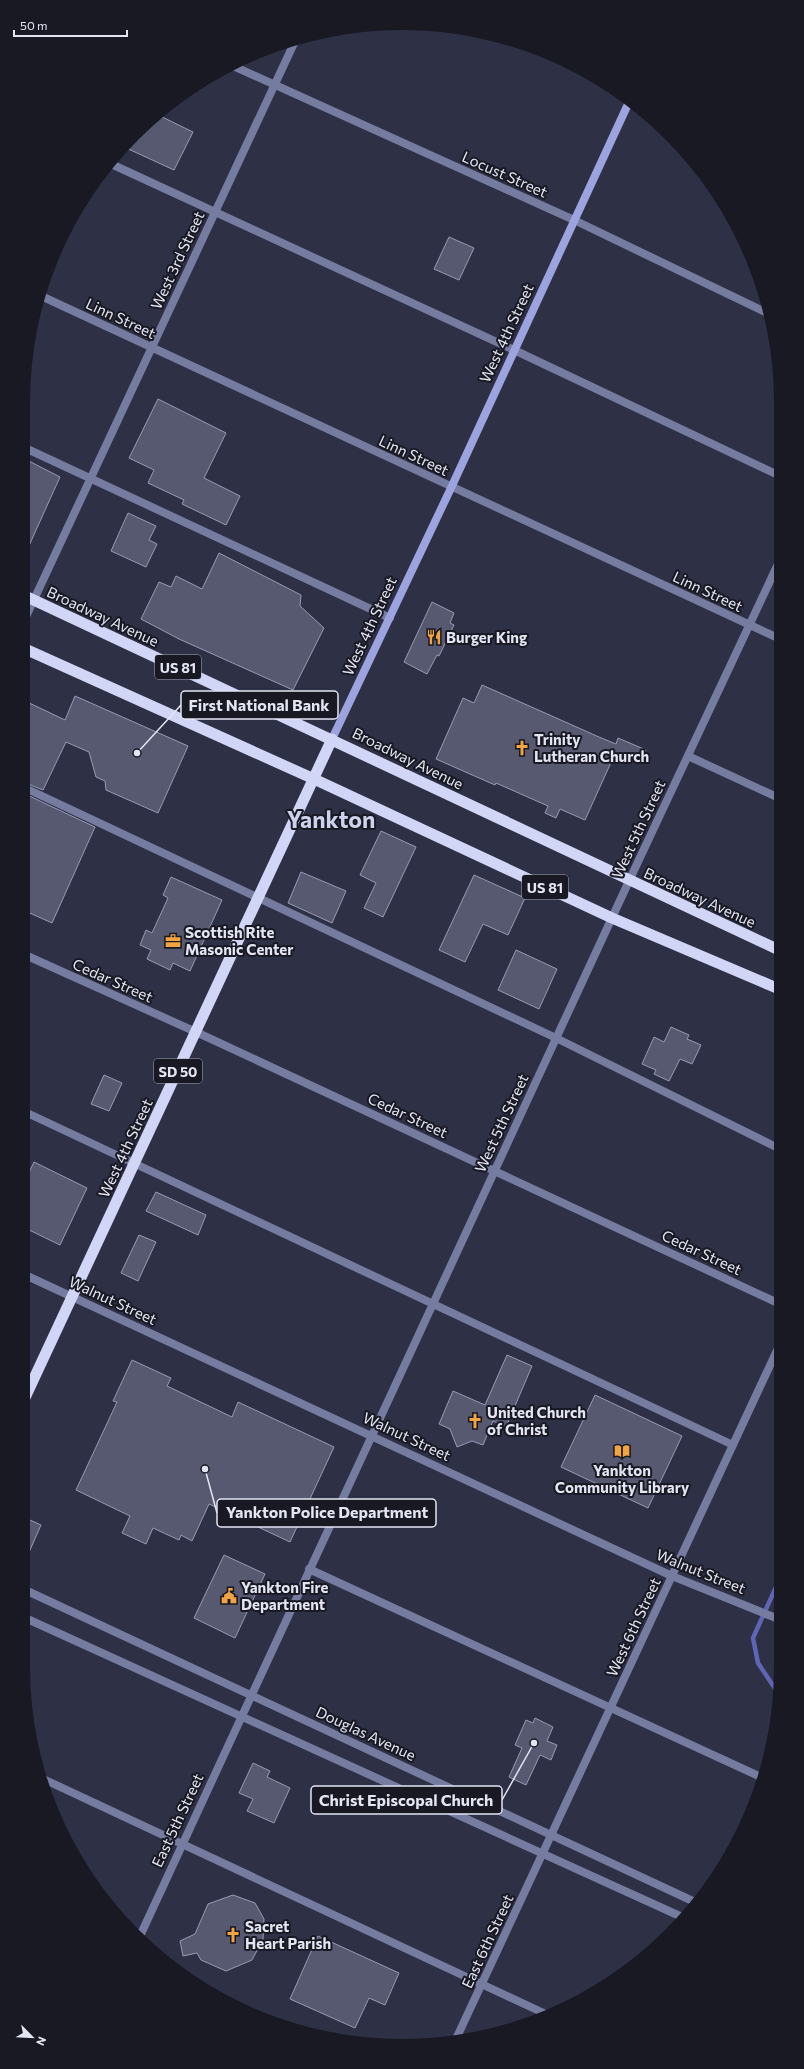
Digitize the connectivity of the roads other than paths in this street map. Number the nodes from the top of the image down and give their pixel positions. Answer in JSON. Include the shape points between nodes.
{"nodes":[{"id":1,"x":292,"y":47,"type":"edge"},
{"id":2,"x":237,"y":68,"type":"edge"},
{"id":3,"x":275,"y":85,"type":"junction"},
{"id":4,"x":627,"y":106,"type":"edge"},
{"id":5,"x":115,"y":166,"type":"edge"},
{"id":6,"x":215,"y":212,"type":"junction"},
{"id":7,"x":574,"y":220,"type":"junction"},
{"id":8,"x":45,"y":298,"type":"edge"},
{"id":9,"x":762,"y":311,"type":"edge"},
{"id":10,"x":151,"y":347,"type":"junction"},
{"id":11,"x":514,"y":350,"type":"junction"},
{"id":12,"x":30,"y":450,"type":"edge"},
{"id":13,"x":774,"y":474,"type":"edge"},
{"id":14,"x":92,"y":477,"type":"junction"},
{"id":15,"x":451,"y":488,"type":"junction"},
{"id":16,"x":774,"y":572,"type":"edge"},
{"id":17,"x":30,"y":598,"type":"edge"},
{"id":18,"x":34,"y":600,"type":"junction"},
{"id":19,"x":30,"y":608,"type":"edge"},
{"id":20,"x":390,"y":618,"type":"junction"},
{"id":21,"x":749,"y":625,"type":"junction"},
{"id":22,"x":774,"y":636,"type":"edge"},
{"id":23,"x":30,"y":651,"type":"edge"},
{"id":24,"x":332,"y":739,"type":"junction"},
{"id":25,"x":688,"y":756,"type":"junction"},
{"id":26,"x":314,"y":779,"type":"junction"},
{"id":27,"x":30,"y":790,"type":"edge"},
{"id":28,"x":774,"y":796,"type":"edge"},
{"id":29,"x":629,"y":881,"type":"junction"},
{"id":30,"x":258,"y":897,"type":"junction"},
{"id":31,"x":612,"y":918,"type":"junction"},
{"id":32,"x":774,"y":948,"type":"edge"},
{"id":33,"x":30,"y":957,"type":"edge"},
{"id":34,"x":774,"y":987,"type":"edge"},
{"id":35,"x":196,"y":1032,"type":"junction"},
{"id":36,"x":556,"y":1038,"type":"junction"},
{"id":37,"x":30,"y":1114,"type":"edge"},
{"id":38,"x":774,"y":1146,"type":"edge"},
{"id":39,"x":134,"y":1164,"type":"junction"},
{"id":40,"x":494,"y":1170,"type":"junction"},
{"id":41,"x":30,"y":1277,"type":"edge"},
{"id":42,"x":72,"y":1297,"type":"junction"},
{"id":43,"x":774,"y":1301,"type":"edge"},
{"id":44,"x":432,"y":1304,"type":"junction"},
{"id":45,"x":774,"y":1357,"type":"edge"},
{"id":46,"x":30,"y":1387,"type":"edge"},
{"id":47,"x":372,"y":1434,"type":"junction"},
{"id":48,"x":733,"y":1445,"type":"junction"},
{"id":49,"x":309,"y":1569,"type":"junction"},
{"id":50,"x":672,"y":1576,"type":"junction"},
{"id":51,"x":30,"y":1592,"type":"edge"},
{"id":52,"x":774,"y":1617,"type":"edge"},
{"id":53,"x":30,"y":1620,"type":"edge"},
{"id":54,"x":251,"y":1695,"type":"junction"},
{"id":55,"x":610,"y":1708,"type":"junction"},
{"id":56,"x":241,"y":1716,"type":"junction"},
{"id":57,"x":757,"y":1775,"type":"edge"},
{"id":58,"x":48,"y":1781,"type":"edge"},
{"id":59,"x":551,"y":1835,"type":"junction"},
{"id":60,"x":182,"y":1844,"type":"junction"},
{"id":61,"x":542,"y":1854,"type":"junction"},
{"id":62,"x":691,"y":1900,"type":"edge"},
{"id":63,"x":679,"y":1916,"type":"edge"},
{"id":64,"x":142,"y":1932,"type":"edge"},
{"id":65,"x":483,"y":1983,"type":"junction"},
{"id":66,"x":542,"y":2012,"type":"edge"},
{"id":67,"x":458,"y":2035,"type":"edge"}],
"edges":[{"from":1,"to":3,"type":"street","name":"West 3rd Street"},
{"from":2,"to":3,"type":"street","name":"Locust Street"},
{"from":3,"to":6,"type":"street","name":"West 3rd Street"},
{"from":3,"to":7,"type":"street","name":"Locust Street"},
{"from":4,"to":7,"type":"main road","name":"West 4th Street"},
{"from":5,"to":6,"type":"street"},
{"from":6,"to":10,"type":"street","name":"West 3rd Street"},
{"from":6,"to":11,"type":"street"},
{"from":7,"to":9,"type":"street","name":"Locust Street"},
{"from":7,"to":11,"type":"main road","name":"West 4th Street"},
{"from":8,"to":10,"type":"street","name":"Linn Street"},
{"from":10,"to":14,"type":"street","name":"West 3rd Street"},
{"from":10,"to":15,"type":"street","name":"Linn Street"},
{"from":11,"to":13,"type":"street"},
{"from":11,"to":15,"type":"main road","name":"West 4th Street"},
{"from":12,"to":14,"type":"street"},
{"from":14,"to":18,"type":"street","name":"West 3rd Street"},
{"from":14,"to":20,"type":"street"},
{"from":15,"to":20,"type":"main road","name":"West 4th Street"},
{"from":15,"to":21,"type":"street","name":"Linn Street"},
{"from":16,"to":21,"type":"street","name":"West 5th Street"},
{"from":17,"to":18,"type":"highway","name":"Broadway Avenue","number":"US 81"},
{"from":18,"to":19,"type":"street","name":"West 3rd Street"},
{"from":18,"to":24,"type":"highway","name":"Broadway Avenue","number":"US 81"},
{"from":20,"to":24,"type":"main road","name":"West 4th Street"},
{"from":21,"to":22,"type":"street","name":"Linn Street"},
{"from":21,"to":25,"type":"street","name":"West 5th Street"},
{"from":23,"to":26,"type":"highway","number":"US 81"},
{"from":24,"to":26,"type":"highway","name":"West 4th Street","number":"SD 50"},
{"from":24,"to":29,"type":"highway","name":"Broadway Avenue","number":"US 81"},
{"from":25,"to":28,"type":"street"},
{"from":25,"to":29,"type":"street","name":"West 5th Street"},
{"from":26,"to":30,"type":"highway","name":"West 4th Street","number":"SD 50"},
{"from":26,"to":31,"type":"highway","number":"US 81"},
{"from":27,"to":30,"type":"street"},
{"from":29,"to":31,"type":"street","name":"West 5th Street"},
{"from":29,"to":32,"type":"highway","name":"Broadway Avenue","number":"US 81"},
{"from":30,"to":35,"type":"highway","name":"West 4th Street","number":"SD 50"},
{"from":30,"to":36,"type":"street"},
{"from":31,"to":34,"type":"highway","number":"US 81"},
{"from":31,"to":36,"type":"street","name":"West 5th Street"},
{"from":33,"to":35,"type":"street","name":"Cedar Street"},
{"from":35,"to":39,"type":"highway","name":"West 4th Street","number":"SD 50"},
{"from":35,"to":40,"type":"street","name":"Cedar Street"},
{"from":36,"to":38,"type":"street"},
{"from":36,"to":40,"type":"street","name":"West 5th Street"},
{"from":37,"to":39,"type":"street"},
{"from":39,"to":42,"type":"highway","name":"West 4th Street","number":"SD 50"},
{"from":39,"to":44,"type":"street"},
{"from":40,"to":43,"type":"street","name":"Cedar Street"},
{"from":40,"to":44,"type":"street","name":"West 5th Street"},
{"from":41,"to":42,"type":"street","name":"Walnut Street"},
{"from":42,"to":46,"type":"highway","name":"West 4th Street","number":"SD 50"},
{"from":42,"to":47,"type":"street","name":"Walnut Street"},
{"from":44,"to":47,"type":"street","name":"West 5th Street"},
{"from":44,"to":48,"type":"street"},
{"from":45,"to":48,"type":"street","name":"West 6th Street"},
{"from":47,"to":49,"type":"street","name":"West 5th Street"},
{"from":47,"to":50,"type":"street","name":"Walnut Street"},
{"from":48,"to":50,"type":"street","name":"West 6th Street"},
{"from":49,"to":54,"type":"street","name":"West 5th Street"},
{"from":49,"to":55,"type":"street"},
{"from":50,"to":52,"type":"street","name":"Walnut Street"},
{"from":50,"to":55,"type":"street","name":"West 6th Street"},
{"from":51,"to":54,"type":"street","name":"Douglas Avenue"},
{"from":53,"to":56,"type":"street"},
{"from":54,"to":56,"type":"street","name":"East 5th Street"},
{"from":54,"to":59,"type":"street","name":"Douglas Avenue"},
{"from":55,"to":57,"type":"street"},
{"from":55,"to":59,"type":"street","name":"West 6th Street"},
{"from":56,"to":60,"type":"street","name":"East 5th Street"},
{"from":56,"to":61,"type":"street"},
{"from":58,"to":60,"type":"street"},
{"from":59,"to":61,"type":"street","name":"East 6th Street"},
{"from":59,"to":62,"type":"street","name":"Douglas Avenue"},
{"from":60,"to":64,"type":"street","name":"East 5th Street"},
{"from":60,"to":65,"type":"street"},
{"from":61,"to":63,"type":"street"},
{"from":61,"to":65,"type":"street","name":"East 6th Street"},
{"from":65,"to":66,"type":"street"},
{"from":65,"to":67,"type":"street","name":"East 6th Street"}]}
